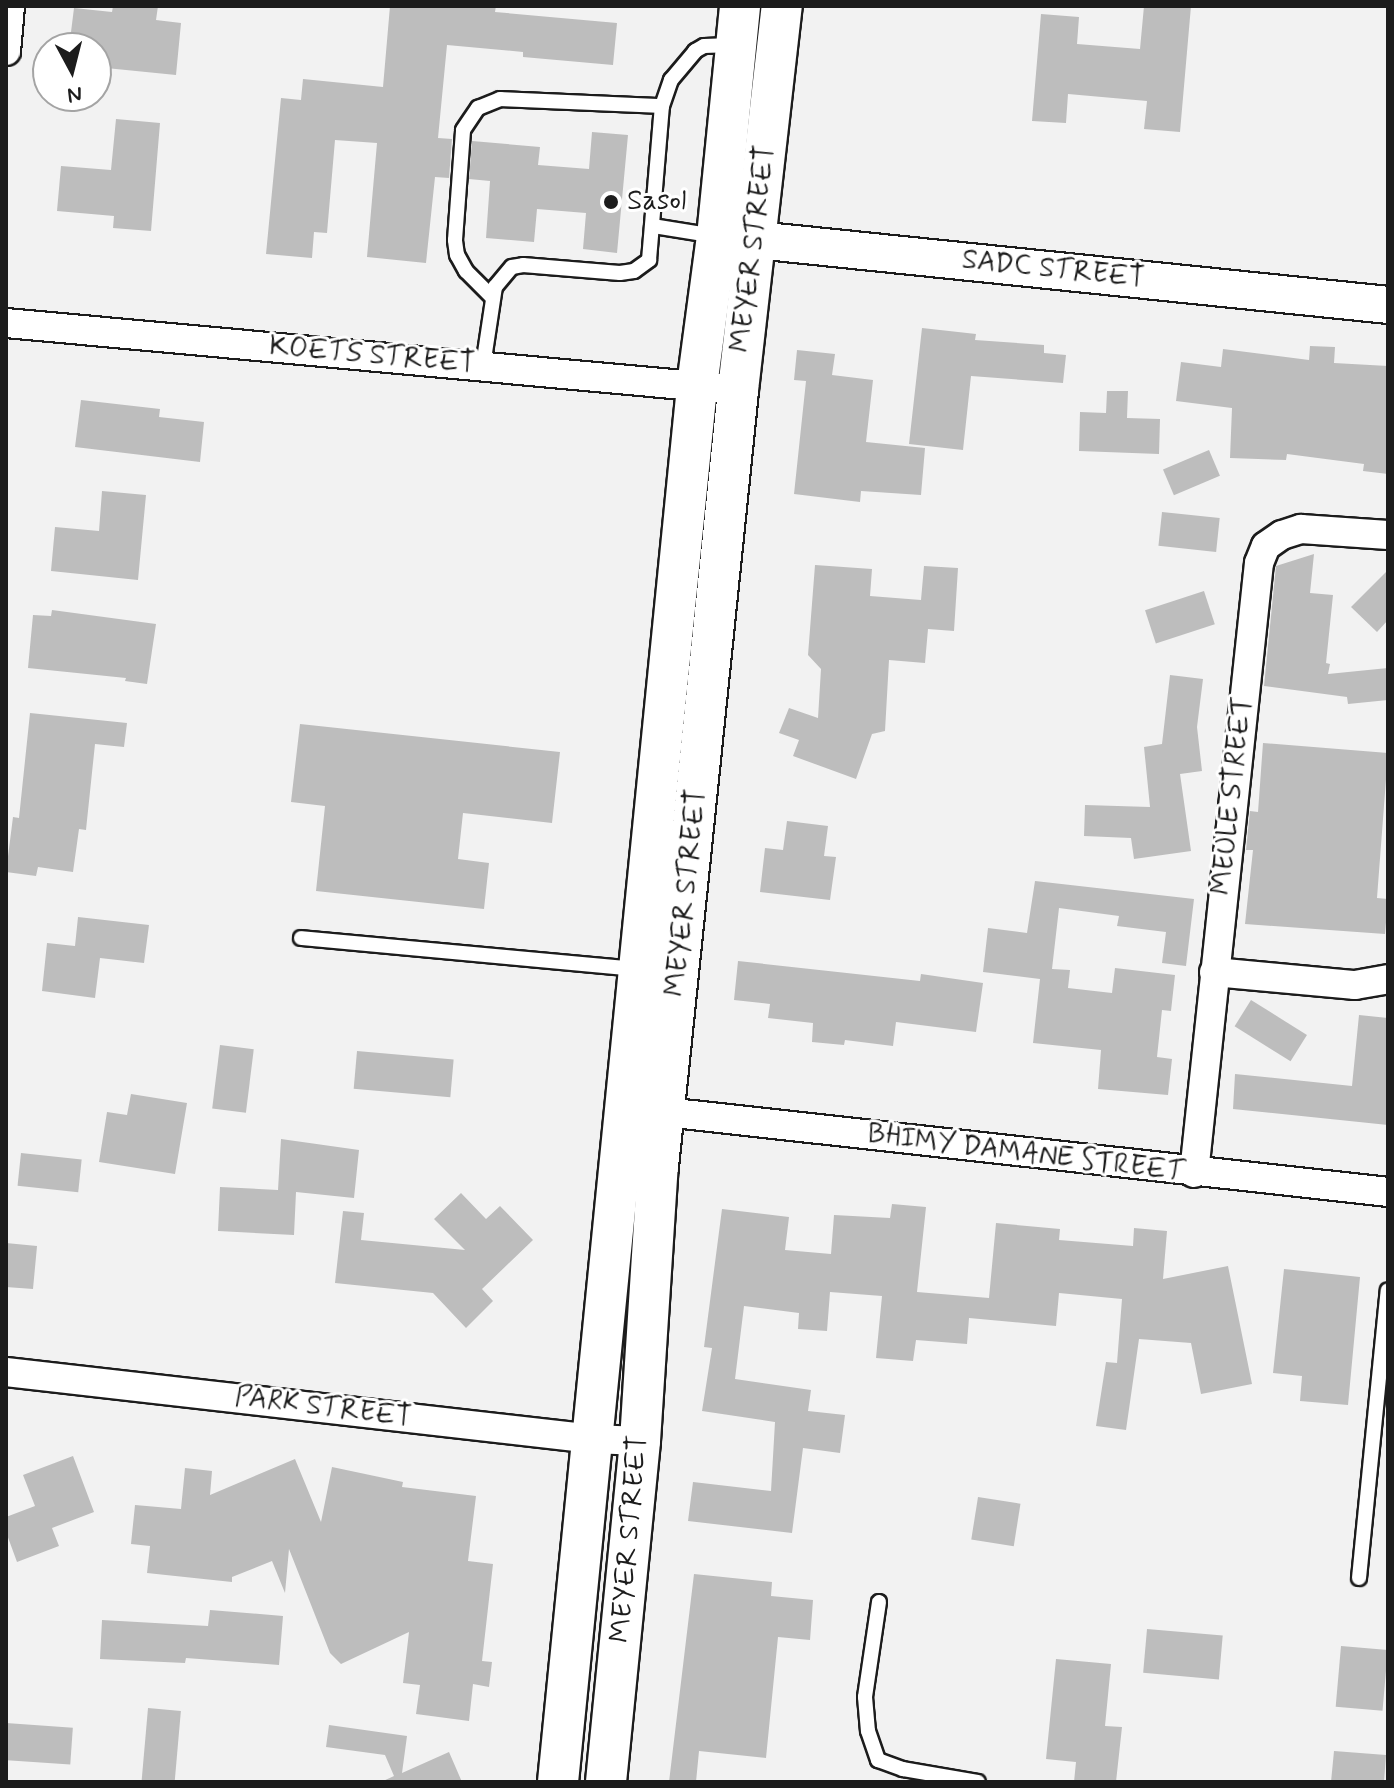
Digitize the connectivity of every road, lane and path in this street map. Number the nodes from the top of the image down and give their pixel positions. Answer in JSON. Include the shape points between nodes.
{"nodes":[{"id":1,"x":10,"y":6,"type":"edge"},
{"id":2,"x":740,"y":6,"type":"edge"},
{"id":3,"x":782,"y":6,"type":"edge"},
{"id":4,"x":736,"y":45,"type":"junction"},
{"id":5,"x":6,"y":51,"type":"edge"},
{"id":6,"x":662,"y":106,"type":"junction"},
{"id":7,"x":653,"y":226,"type":"junction"},
{"id":8,"x":736,"y":238,"type":"junction"},
{"id":9,"x":492,"y":297,"type":"junction"},
{"id":10,"x":1388,"y":305,"type":"edge"},
{"id":11,"x":6,"y":323,"type":"edge"},
{"id":12,"x":483,"y":366,"type":"junction"},
{"id":13,"x":697,"y":386,"type":"junction"},
{"id":14,"x":738,"y":390,"type":"junction"},
{"id":15,"x":1388,"y":535,"type":"edge"},
{"id":16,"x":301,"y":938,"type":"dead end"},
{"id":17,"x":659,"y":972,"type":"junction"},
{"id":18,"x":1214,"y":972,"type":"junction"},
{"id":19,"x":1388,"y":979,"type":"edge"},
{"id":20,"x":665,"y":1112,"type":"junction"},
{"id":21,"x":1194,"y":1173,"type":"junction"},
{"id":22,"x":1388,"y":1192,"type":"edge"},
{"id":23,"x":1388,"y":1290,"type":"edge"},
{"id":24,"x":6,"y":1372,"type":"edge"},
{"id":25,"x":593,"y":1439,"type":"junction"},
{"id":26,"x":640,"y":1441,"type":"junction"},
{"id":27,"x":1359,"y":1578,"type":"dead end"},
{"id":28,"x":879,"y":1602,"type":"dead end"},
{"id":29,"x":558,"y":1782,"type":"edge"},
{"id":30,"x":606,"y":1782,"type":"edge"},
{"id":31,"x":978,"y":1782,"type":"edge"}],
"edges":[{"from":1,"to":5,"type":"street"},
{"from":2,"to":4,"type":"main road"},
{"from":3,"to":8,"type":"main road","name":"MEYER STREET"},
{"from":4,"to":6,"type":"lane","via":[[695,51],[671,80]]},
{"from":4,"to":8,"type":"main road"},
{"from":6,"to":7,"type":"lane"},
{"from":6,"to":9,"type":"lane","via":[[500,99],[478,108],[463,130],[455,240],[466,271]]},
{"from":7,"to":8,"type":"lane"},
{"from":7,"to":9,"type":"lane","via":[[649,260],[634,271],[523,265],[505,272]]},
{"from":8,"to":10,"type":"street","name":"SADC STREET"},
{"from":8,"to":13,"type":"main road"},
{"from":8,"to":14,"type":"main road","name":"MEYER STREET"},
{"from":9,"to":12,"type":"lane"},
{"from":11,"to":12,"type":"street","name":"KOETS STREET"},
{"from":12,"to":13,"type":"street","name":"KOETS STREET"},
{"from":13,"to":14,"type":"street","name":"KOETS STREET"},
{"from":13,"to":17,"type":"main road"},
{"from":14,"to":17,"type":"main road","name":"MEYER STREET"},
{"from":15,"to":18,"type":"street","name":"MEULE STREET","via":[[1301,529],[1266,546],[1259,563]]},
{"from":16,"to":17,"type":"lane"},
{"from":17,"to":20,"type":"main road","name":"MEYER STREET"},
{"from":17,"to":25,"type":"main road"},
{"from":18,"to":19,"type":"street","via":[[1355,985]]},
{"from":18,"to":21,"type":"street","name":"MEULE STREET"},
{"from":20,"to":21,"type":"street","name":"BHIMY DAMANE STREET"},
{"from":20,"to":26,"type":"main road","name":"MEYER STREET"},
{"from":21,"to":22,"type":"street","name":"BHIMY DAMANE STREET"},
{"from":23,"to":27,"type":"lane"},
{"from":24,"to":25,"type":"street","name":"PARK STREET"},
{"from":25,"to":26,"type":"street","name":"PARK STREET"},
{"from":25,"to":29,"type":"main road"},
{"from":26,"to":30,"type":"main road","name":"MEYER STREET"},
{"from":28,"to":31,"type":"lane","via":[[865,1697],[878,1760]]}]}
